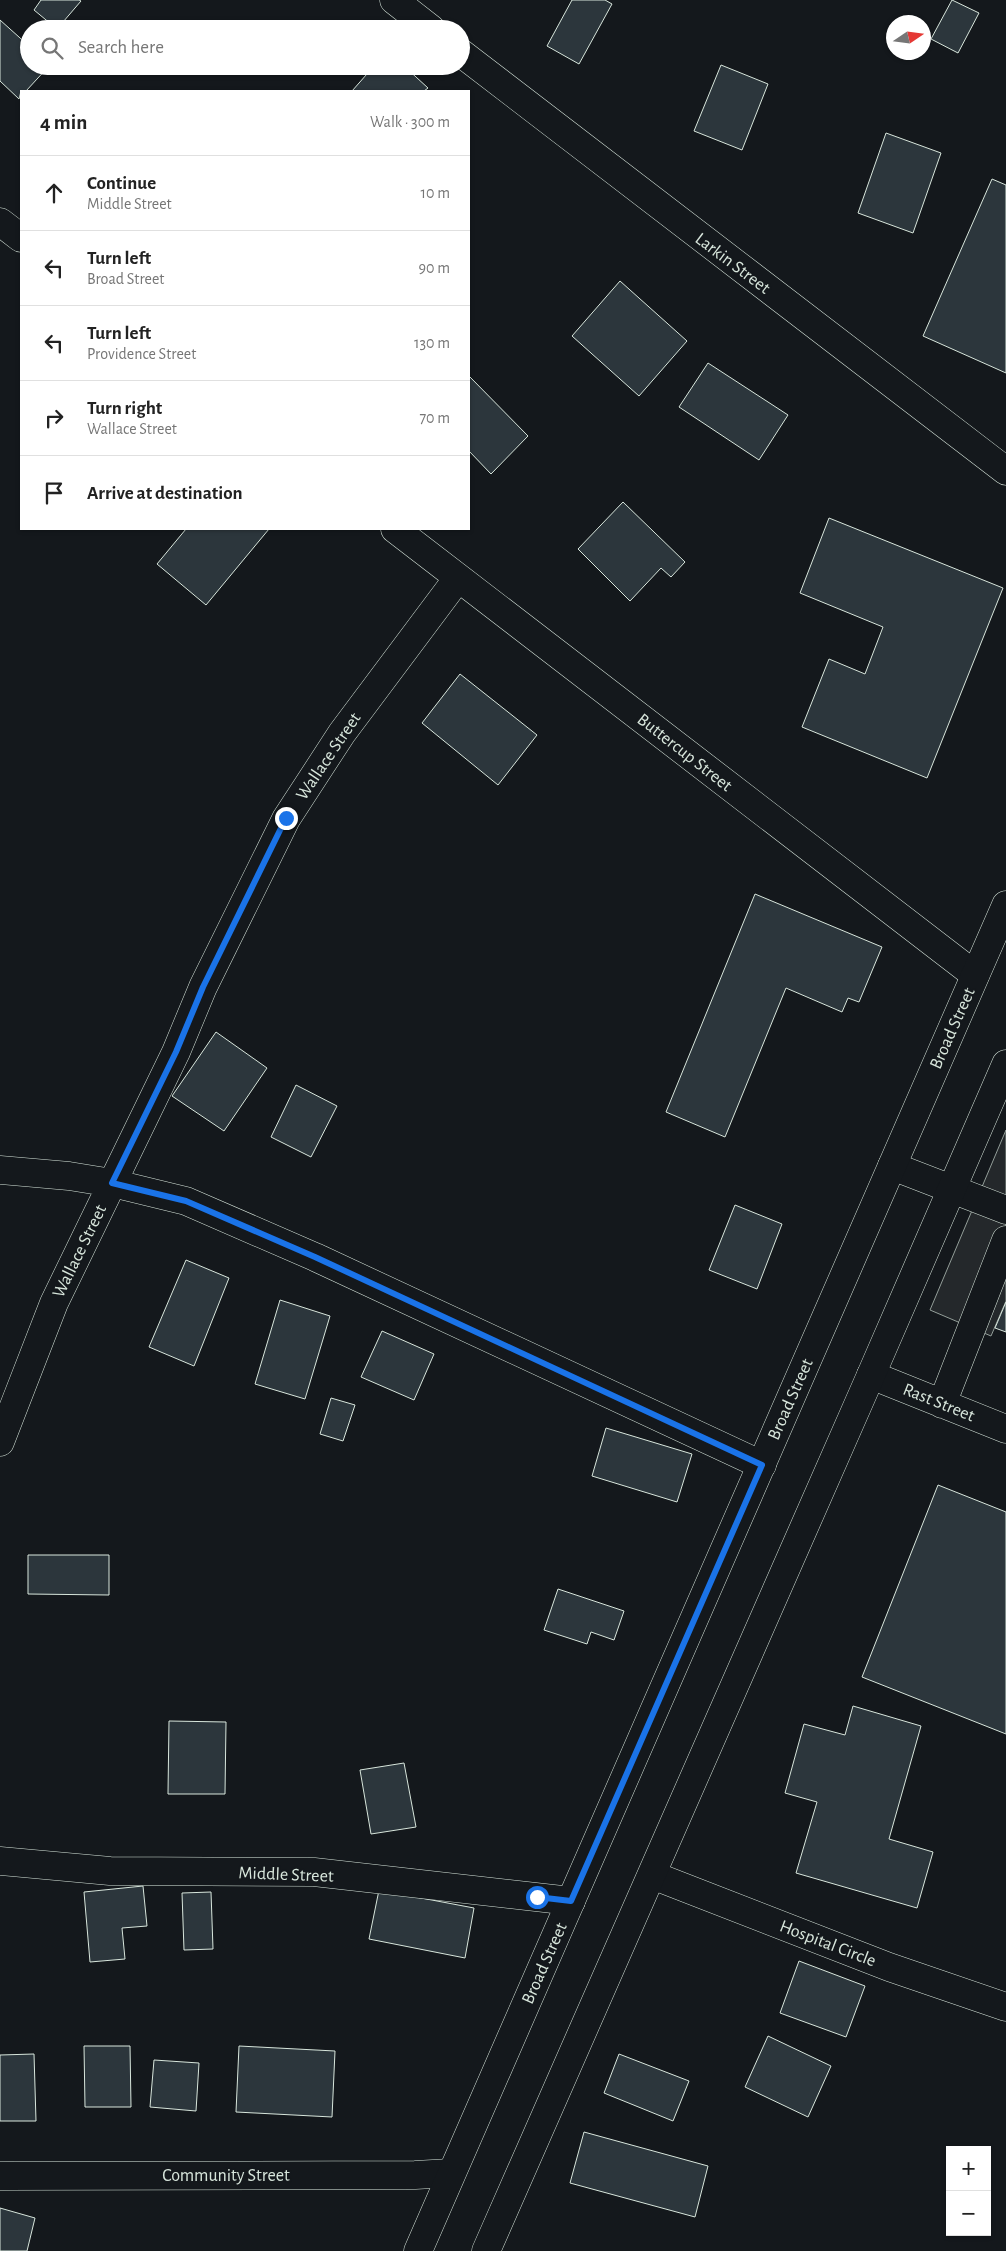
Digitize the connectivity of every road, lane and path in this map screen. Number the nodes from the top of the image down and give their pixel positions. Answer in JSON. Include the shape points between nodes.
{"nodes":[{"id":1,"x":394,"y":0,"type":"edge"},
{"id":2,"x":420,"y":20,"type":"edge"},
{"id":3,"x":470,"y":60,"type":"edge"},
{"id":4,"x":0,"y":222,"type":"edge"},
{"id":5,"x":20,"y":237,"type":"edge"},
{"id":6,"x":1006,"y":471,"type":"edge"},
{"id":7,"x":396,"y":530,"type":"edge"},
{"id":8,"x":458,"y":578,"type":"junction"},
{"id":9,"x":1006,"y":905,"type":"edge"},
{"id":10,"x":975,"y":975,"type":"junction"},
{"id":11,"x":1006,"y":1064,"type":"edge"},
{"id":12,"x":892,"y":1166,"type":"junction"},
{"id":13,"x":0,"y":1170,"type":"edge"},
{"id":14,"x":112,"y":1183,"type":"junction"},
{"id":15,"x":952,"y":1189,"type":"junction"},
{"id":16,"x":1006,"y":1210,"type":"edge"},
{"id":17,"x":1006,"y":1240,"type":"edge"},
{"id":18,"x":871,"y":1376,"type":"junction"},
{"id":19,"x":942,"y":1404,"type":"junction"},
{"id":20,"x":1006,"y":1429,"type":"edge"},
{"id":21,"x":0,"y":1442,"type":"edge"},
{"id":22,"x":762,"y":1465,"type":"junction"},
{"id":23,"x":0,"y":1860,"type":"edge"},
{"id":24,"x":652,"y":1875,"type":"junction"},
{"id":25,"x":571,"y":1901,"type":"junction"},
{"id":26,"x":1006,"y":2007,"type":"edge"},
{"id":27,"x":452,"y":2173,"type":"junction"},
{"id":28,"x":0,"y":2176,"type":"edge"},
{"id":29,"x":418,"y":2251,"type":"edge"},
{"id":30,"x":486,"y":2251,"type":"edge"}],
"edges":[{"from":1,"to":2,"type":"street"},
{"from":3,"to":6,"type":"street","name":"Larkin Street"},
{"from":4,"to":5,"type":"street"},
{"from":7,"to":8,"type":"street","name":"Buttercup Street"},
{"from":8,"to":10,"type":"street","name":"Buttercup Street"},
{"from":8,"to":14,"type":"street","name":"Wallace Street","via":[[342,733],[286,818]]},
{"from":9,"to":10,"type":"street","name":"Broad Street"},
{"from":10,"to":12,"type":"street","name":"Broad Street"},
{"from":11,"to":15,"type":"street"},
{"from":12,"to":15,"type":"street"},
{"from":12,"to":22,"type":"street","name":"Broad Street"},
{"from":13,"to":14,"type":"street"},
{"from":14,"to":21,"type":"street","name":"Wallace Street","via":[[54,1303]]},
{"from":14,"to":22,"type":"street","via":[[186,1201],[281,1242]]},
{"from":15,"to":16,"type":"street"},
{"from":15,"to":18,"type":"street"},
{"from":17,"to":19,"type":"street"},
{"from":18,"to":19,"type":"street","name":"Rast Street"},
{"from":18,"to":24,"type":"street"},
{"from":19,"to":20,"type":"street","name":"Rast Street"},
{"from":22,"to":25,"type":"street","name":"Broad Street"},
{"from":23,"to":25,"type":"street","name":"Middle Street","via":[[110,1871],[314,1872]]},
{"from":24,"to":26,"type":"street","name":"Hospital Circle","via":[[889,1967]]},
{"from":24,"to":30,"type":"street"},
{"from":25,"to":27,"type":"street","name":"Broad Street"},
{"from":27,"to":28,"type":"street","name":"Community Street"},
{"from":27,"to":29,"type":"street","name":"Broad Street"}]}
